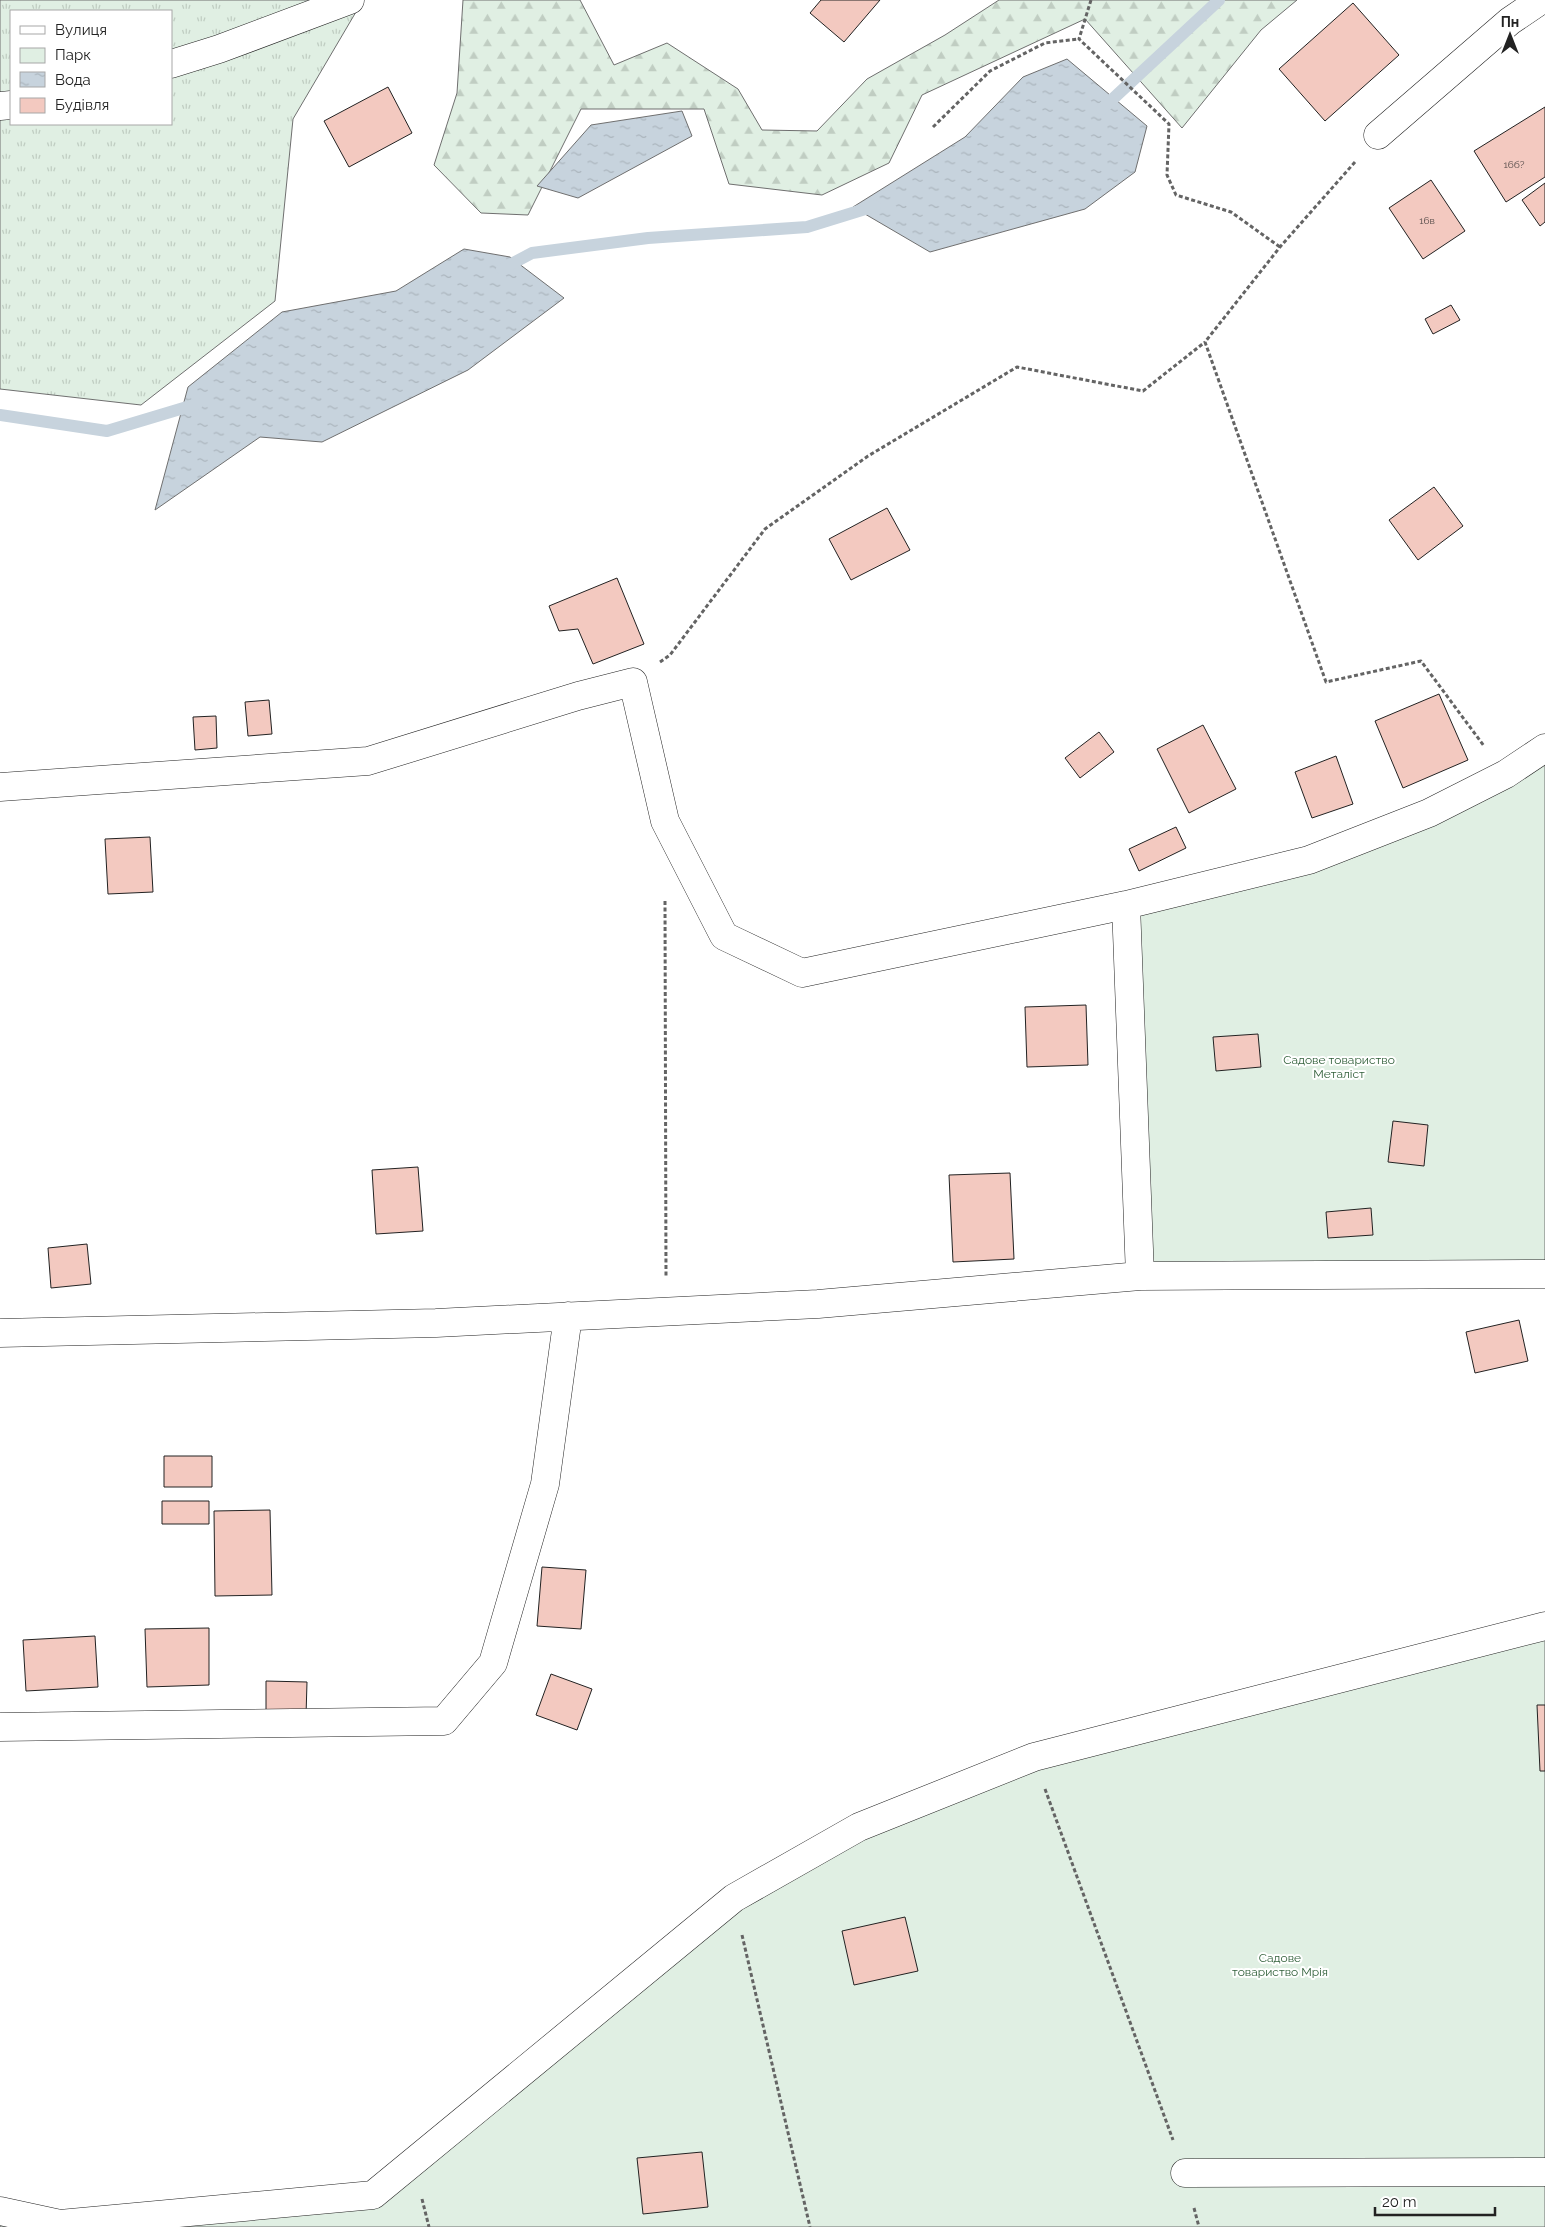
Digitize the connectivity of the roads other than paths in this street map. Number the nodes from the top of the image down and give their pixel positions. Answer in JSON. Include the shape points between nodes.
{"nodes":[{"id":1,"x":350,"y":0,"type":"edge"},
{"id":2,"x":1542,"y":0,"type":"edge"},
{"id":3,"x":172,"y":64,"type":"edge"},
{"id":4,"x":1378,"y":135,"type":"road end"},
{"id":5,"x":1545,"y":748,"type":"edge"},
{"id":6,"x":0,"y":787,"type":"edge"},
{"id":7,"x":1126,"y":905,"type":"junction"},
{"id":8,"x":1545,"y":1274,"type":"edge"},
{"id":9,"x":1140,"y":1276,"type":"junction"},
{"id":10,"x":568,"y":1316,"type":"junction"},
{"id":11,"x":0,"y":1333,"type":"edge"},
{"id":12,"x":1545,"y":1626,"type":"edge"},
{"id":13,"x":0,"y":1727,"type":"edge"},
{"id":14,"x":1545,"y":2172,"type":"edge"},
{"id":15,"x":1185,"y":2173,"type":"road end"},
{"id":16,"x":4,"y":2209,"type":"edge"}],
"edges":[{"from":1,"to":3,"type":"street"},
{"from":2,"to":4,"type":"street","via":[[1510,22]]},
{"from":5,"to":7,"type":"street","via":[[1506,774],[1429,814],[1309,860]]},
{"from":6,"to":7,"type":"street","via":[[368,761],[633,682],[665,821],[724,936],[802,973]]},
{"from":7,"to":9,"type":"street"},
{"from":8,"to":9,"type":"street"},
{"from":9,"to":10,"type":"street","via":[[818,1304]]},
{"from":10,"to":11,"type":"street","via":[[436,1323]]},
{"from":10,"to":13,"type":"street","via":[[545,1484],[493,1664],[444,1721]]},
{"from":12,"to":16,"type":"street","via":[[1034,1757],[859,1827],[734,1898],[373,2195],[60,2224]]},
{"from":14,"to":15,"type":"street"}]}
